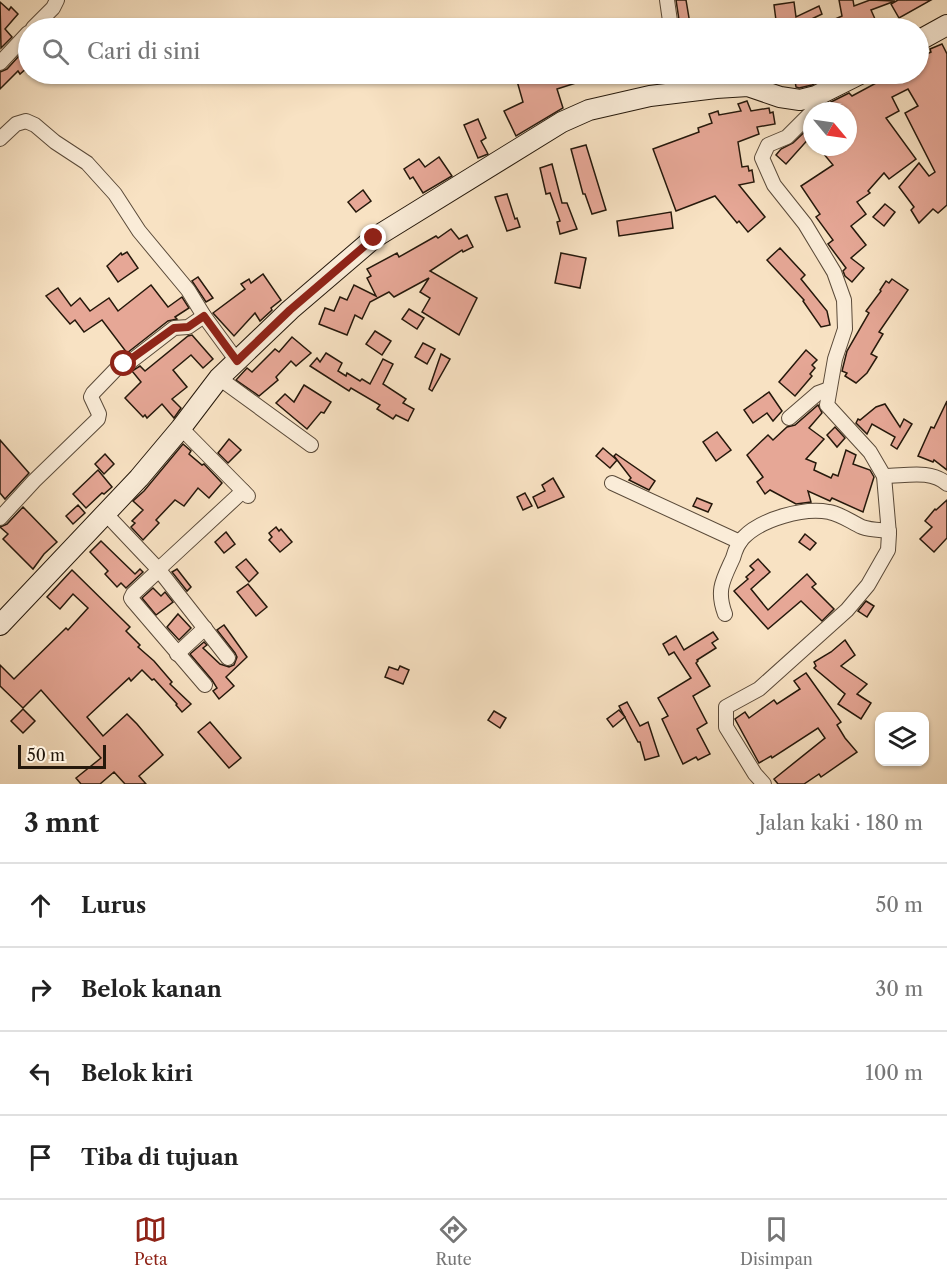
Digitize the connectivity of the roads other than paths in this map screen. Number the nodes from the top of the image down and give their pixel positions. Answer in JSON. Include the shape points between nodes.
{"nodes":[{"id":1,"x":57,"y":0,"type":"edge"},
{"id":2,"x":667,"y":0,"type":"edge"},
{"id":3,"x":42,"y":18,"type":"edge"},
{"id":4,"x":670,"y":18,"type":"edge"},
{"id":5,"x":947,"y":25,"type":"edge"},
{"id":6,"x":929,"y":35,"type":"edge"},
{"id":7,"x":18,"y":44,"type":"edge"},
{"id":8,"x":0,"y":63,"type":"edge"},
{"id":9,"x":678,"y":84,"type":"edge"},
{"id":10,"x":846,"y":84,"type":"edge"},
{"id":11,"x":680,"y":94,"type":"junction"},
{"id":12,"x":805,"y":102,"type":"edge"},
{"id":13,"x":820,"y":102,"type":"edge"},
{"id":14,"x":803,"y":118,"type":"edge"},
{"id":15,"x":0,"y":139,"type":"edge"},
{"id":16,"x":204,"y":316,"type":"junction"},
{"id":17,"x":237,"y":361,"type":"junction"},
{"id":18,"x":219,"y":378,"type":"junction"},
{"id":19,"x":829,"y":389,"type":"junction"},
{"id":20,"x":789,"y":418,"type":"dead end"},
{"id":21,"x":181,"y":428,"type":"junction"},
{"id":22,"x":311,"y":445,"type":"dead end"},
{"id":23,"x":884,"y":476,"type":"junction"},
{"id":24,"x":612,"y":483,"type":"dead end"},
{"id":25,"x":947,"y":484,"type":"edge"},
{"id":26,"x":105,"y":513,"type":"junction"},
{"id":27,"x":0,"y":518,"type":"edge"},
{"id":28,"x":889,"y":531,"type":"junction"},
{"id":29,"x":740,"y":543,"type":"junction"},
{"id":30,"x":159,"y":570,"type":"junction"},
{"id":31,"x":725,"y":614,"type":"dead end"},
{"id":32,"x":0,"y":625,"type":"edge"},
{"id":33,"x":205,"y":628,"type":"junction"},
{"id":34,"x":177,"y":654,"type":"junction"},
{"id":35,"x":228,"y":658,"type":"dead end"},
{"id":36,"x":205,"y":685,"type":"dead end"},
{"id":37,"x":764,"y":784,"type":"edge"}],
"edges":[{"from":1,"to":3,"type":"street"},
{"from":2,"to":4,"type":"street"},
{"from":5,"to":6,"type":"main road"},
{"from":7,"to":8,"type":"street"},
{"from":9,"to":11,"type":"street"},
{"from":10,"to":13,"type":"main road"},
{"from":11,"to":12,"type":"main road","via":[[748,86]]},
{"from":11,"to":17,"type":"main road","via":[[650,96],[589,110],[562,122],[374,238]]},
{"from":14,"to":19,"type":"street","via":[[787,136],[768,145],[762,158],[774,185],[805,224],[834,272],[844,300],[845,329]]},
{"from":15,"to":16,"type":"street","via":[[16,124],[26,121],[87,163],[115,194]]},
{"from":16,"to":17,"type":"street"},
{"from":16,"to":27,"type":"street","via":[[188,327],[174,328],[119,366],[91,395],[98,418]]},
{"from":17,"to":18,"type":"main road"},
{"from":18,"to":21,"type":"main road"},
{"from":18,"to":22,"type":"street"},
{"from":19,"to":20,"type":"street","via":[[818,393]]},
{"from":19,"to":23,"type":"street","via":[[827,405],[870,452]]},
{"from":21,"to":26,"type":"main road"},
{"from":21,"to":30,"type":"street","via":[[245,493]]},
{"from":23,"to":25,"type":"street","via":[[936,476]]},
{"from":23,"to":28,"type":"street"},
{"from":24,"to":29,"type":"street"},
{"from":26,"to":30,"type":"street"},
{"from":26,"to":32,"type":"main road"},
{"from":28,"to":29,"type":"street","via":[[863,527],[830,512],[810,511],[768,522]]},
{"from":28,"to":37,"type":"street","via":[[888,550],[868,585],[847,610],[759,689],[726,707],[726,727]]},
{"from":29,"to":31,"type":"street","via":[[720,590]]},
{"from":30,"to":33,"type":"street"},
{"from":30,"to":34,"type":"street","via":[[131,597]]},
{"from":33,"to":34,"type":"street"},
{"from":33,"to":35,"type":"street"},
{"from":34,"to":36,"type":"street"}]}
